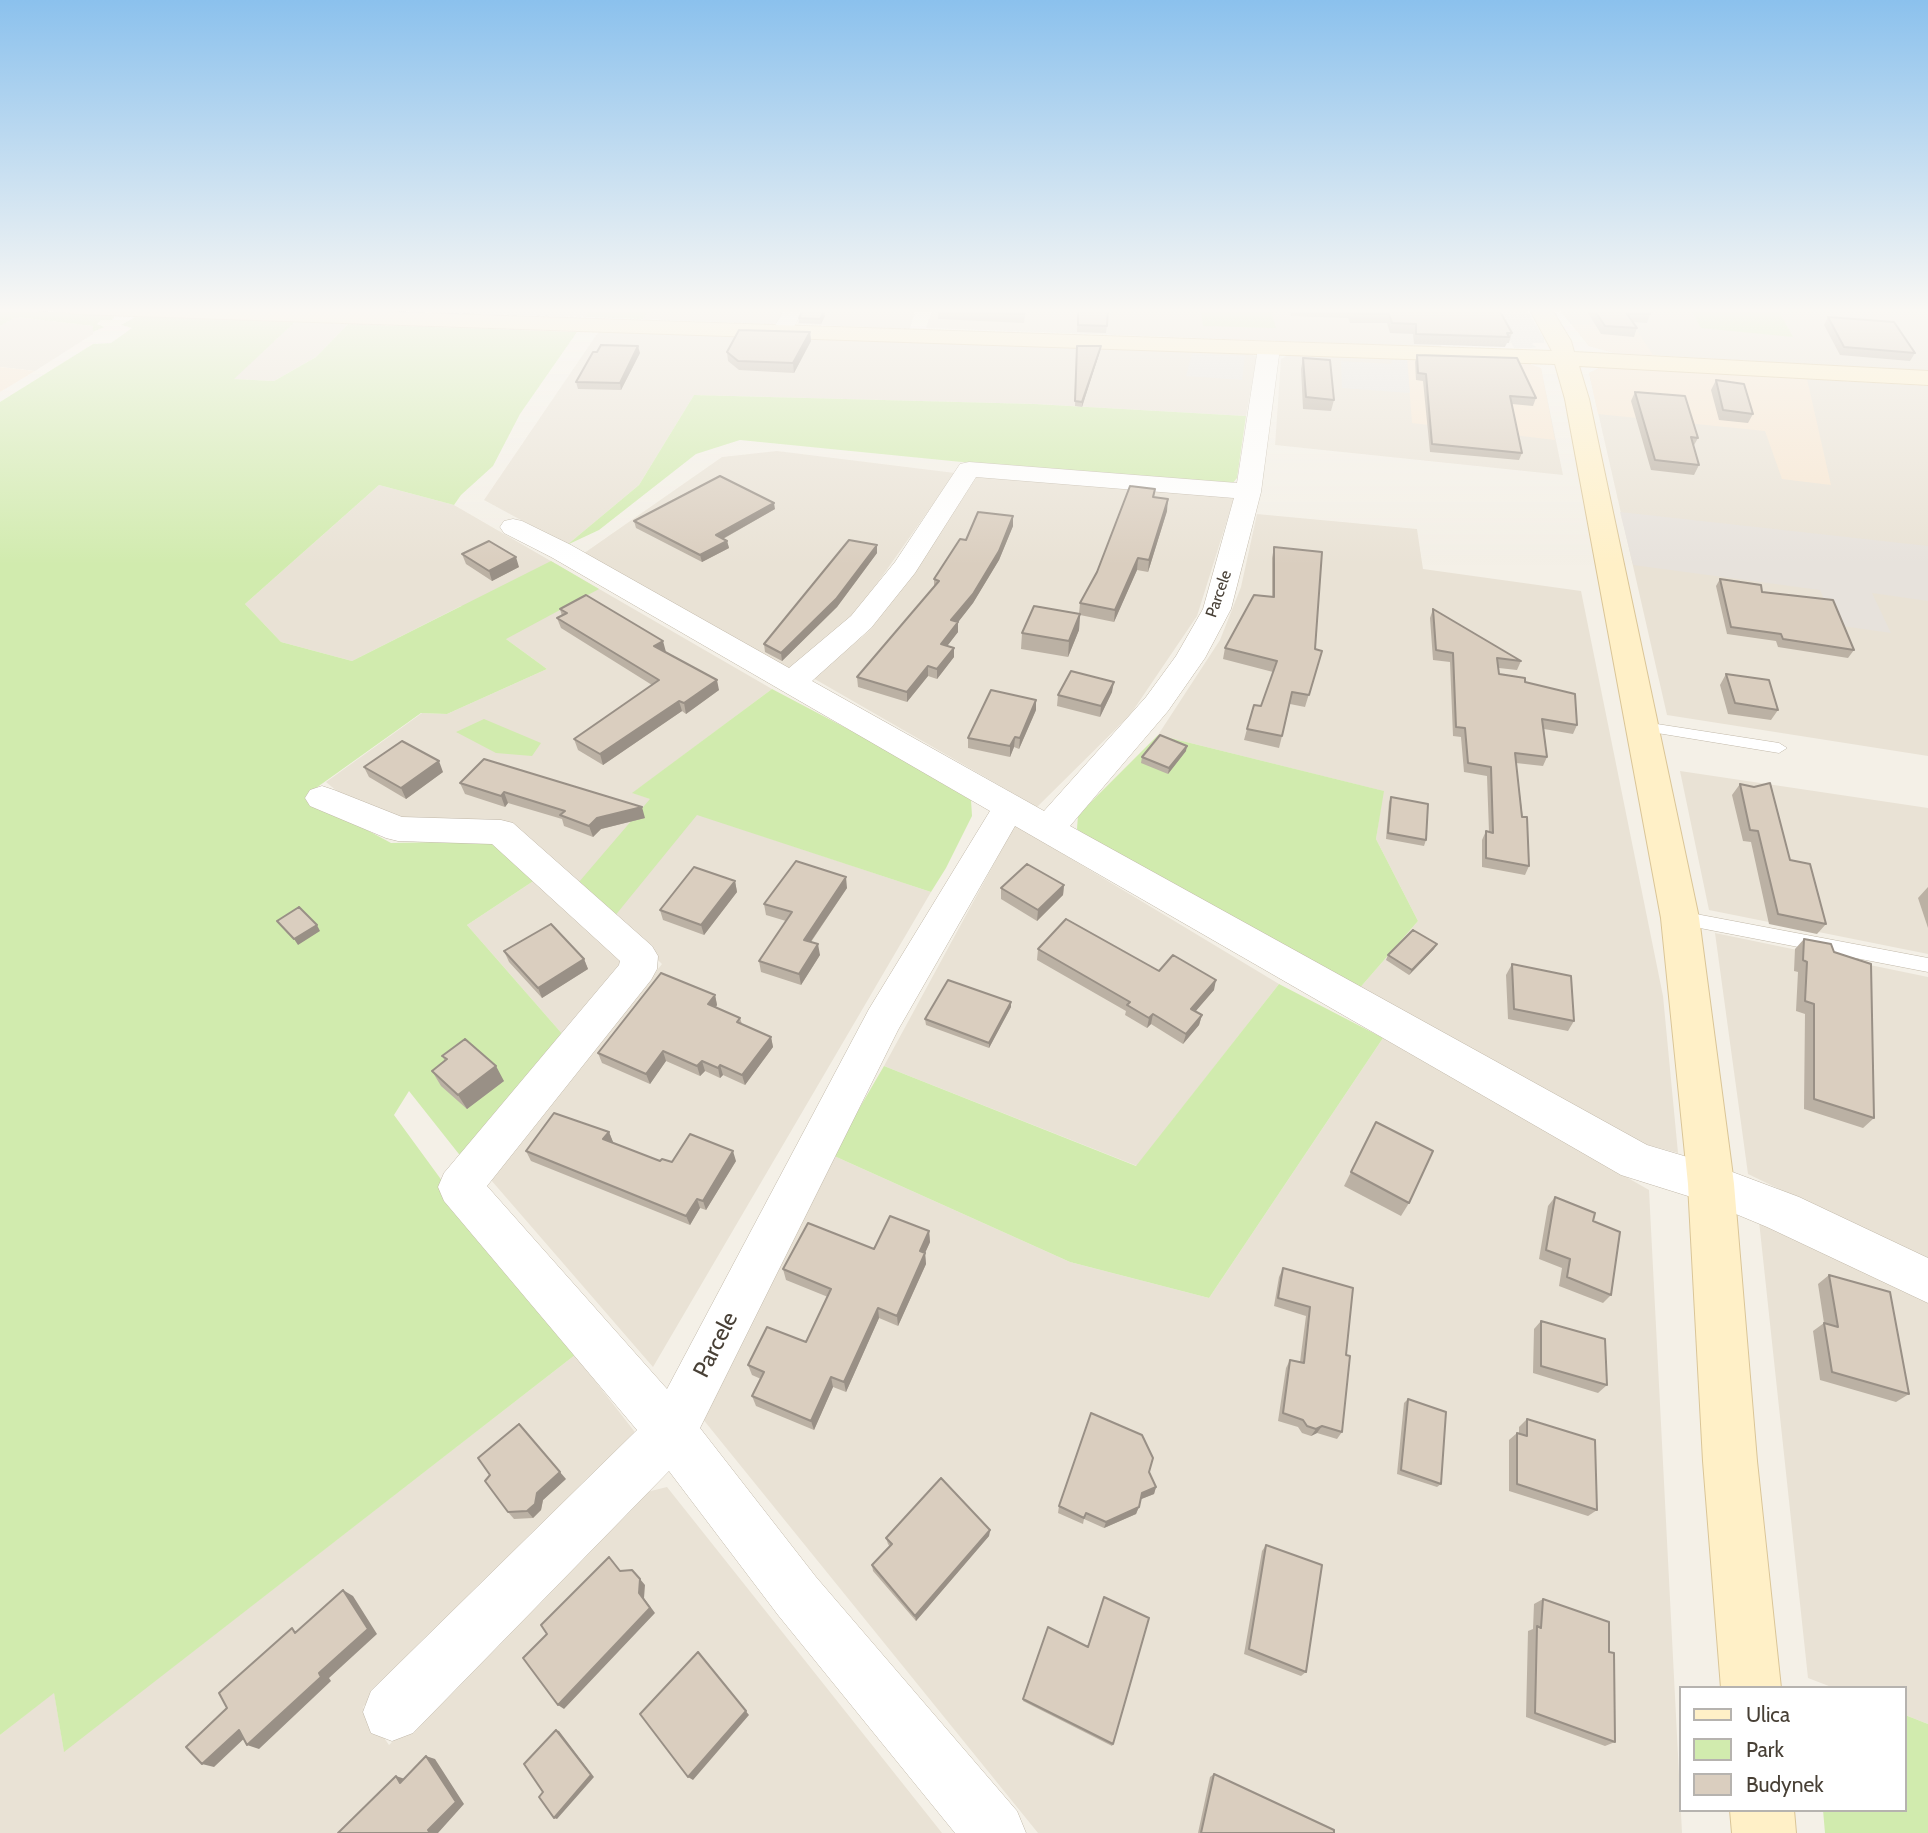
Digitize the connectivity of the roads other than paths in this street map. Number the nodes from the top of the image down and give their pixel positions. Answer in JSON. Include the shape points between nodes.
{"nodes":[{"id":1,"x":1262,"y":394,"type":"edge"},
{"id":2,"x":1574,"y":394,"type":"edge"},
{"id":3,"x":1248,"y":492,"type":"junction"},
{"id":4,"x":513,"y":527,"type":"dead end"},
{"id":5,"x":792,"y":682,"type":"junction"},
{"id":6,"x":1644,"y":727,"type":"junction"},
{"id":7,"x":1779,"y":748,"type":"dead end"},
{"id":8,"x":322,"y":798,"type":"dead end"},
{"id":9,"x":1029,"y":818,"type":"junction"},
{"id":10,"x":1680,"y":918,"type":"junction"},
{"id":11,"x":1928,"y":965,"type":"edge"},
{"id":12,"x":1711,"y":1184,"type":"junction"},
{"id":13,"x":1928,"y":1281,"type":"edge"},
{"id":14,"x":671,"y":1432,"type":"junction"},
{"id":15,"x":1751,"y":1686,"type":"edge"},
{"id":16,"x":392,"y":1712,"type":"dead end"},
{"id":17,"x":1762,"y":1812,"type":"edge"},
{"id":18,"x":995,"y":1833,"type":"edge"},
{"id":19,"x":1764,"y":1833,"type":"edge"}],
"edges":[{"from":1,"to":3,"type":"street","name":"Parcele"},
{"from":2,"to":6,"type":"street"},
{"from":3,"to":5,"type":"street","via":[[969,469],[905,567],[861,622]]},
{"from":3,"to":9,"type":"street","name":"Parcele","via":[[1217,610],[1190,658],[1157,704]]},
{"from":4,"to":5,"type":"street"},
{"from":5,"to":9,"type":"street"},
{"from":6,"to":7,"type":"lane"},
{"from":6,"to":10,"type":"street"},
{"from":8,"to":14,"type":"street","via":[[398,829],[501,832],[639,956],[638,969],[460,1187]]},
{"from":9,"to":12,"type":"street","via":[[1636,1161]]},
{"from":9,"to":14,"type":"street","name":"Parcele","via":[[883,1020]]},
{"from":10,"to":11,"type":"lane"},
{"from":10,"to":12,"type":"street"},
{"from":12,"to":13,"type":"street","via":[[1783,1212]]},
{"from":12,"to":15,"type":"street"},
{"from":14,"to":16,"type":"street","name":"Parcele"},
{"from":14,"to":18,"type":"street","via":[[797,1596]]},
{"from":17,"to":19,"type":"street"}]}
